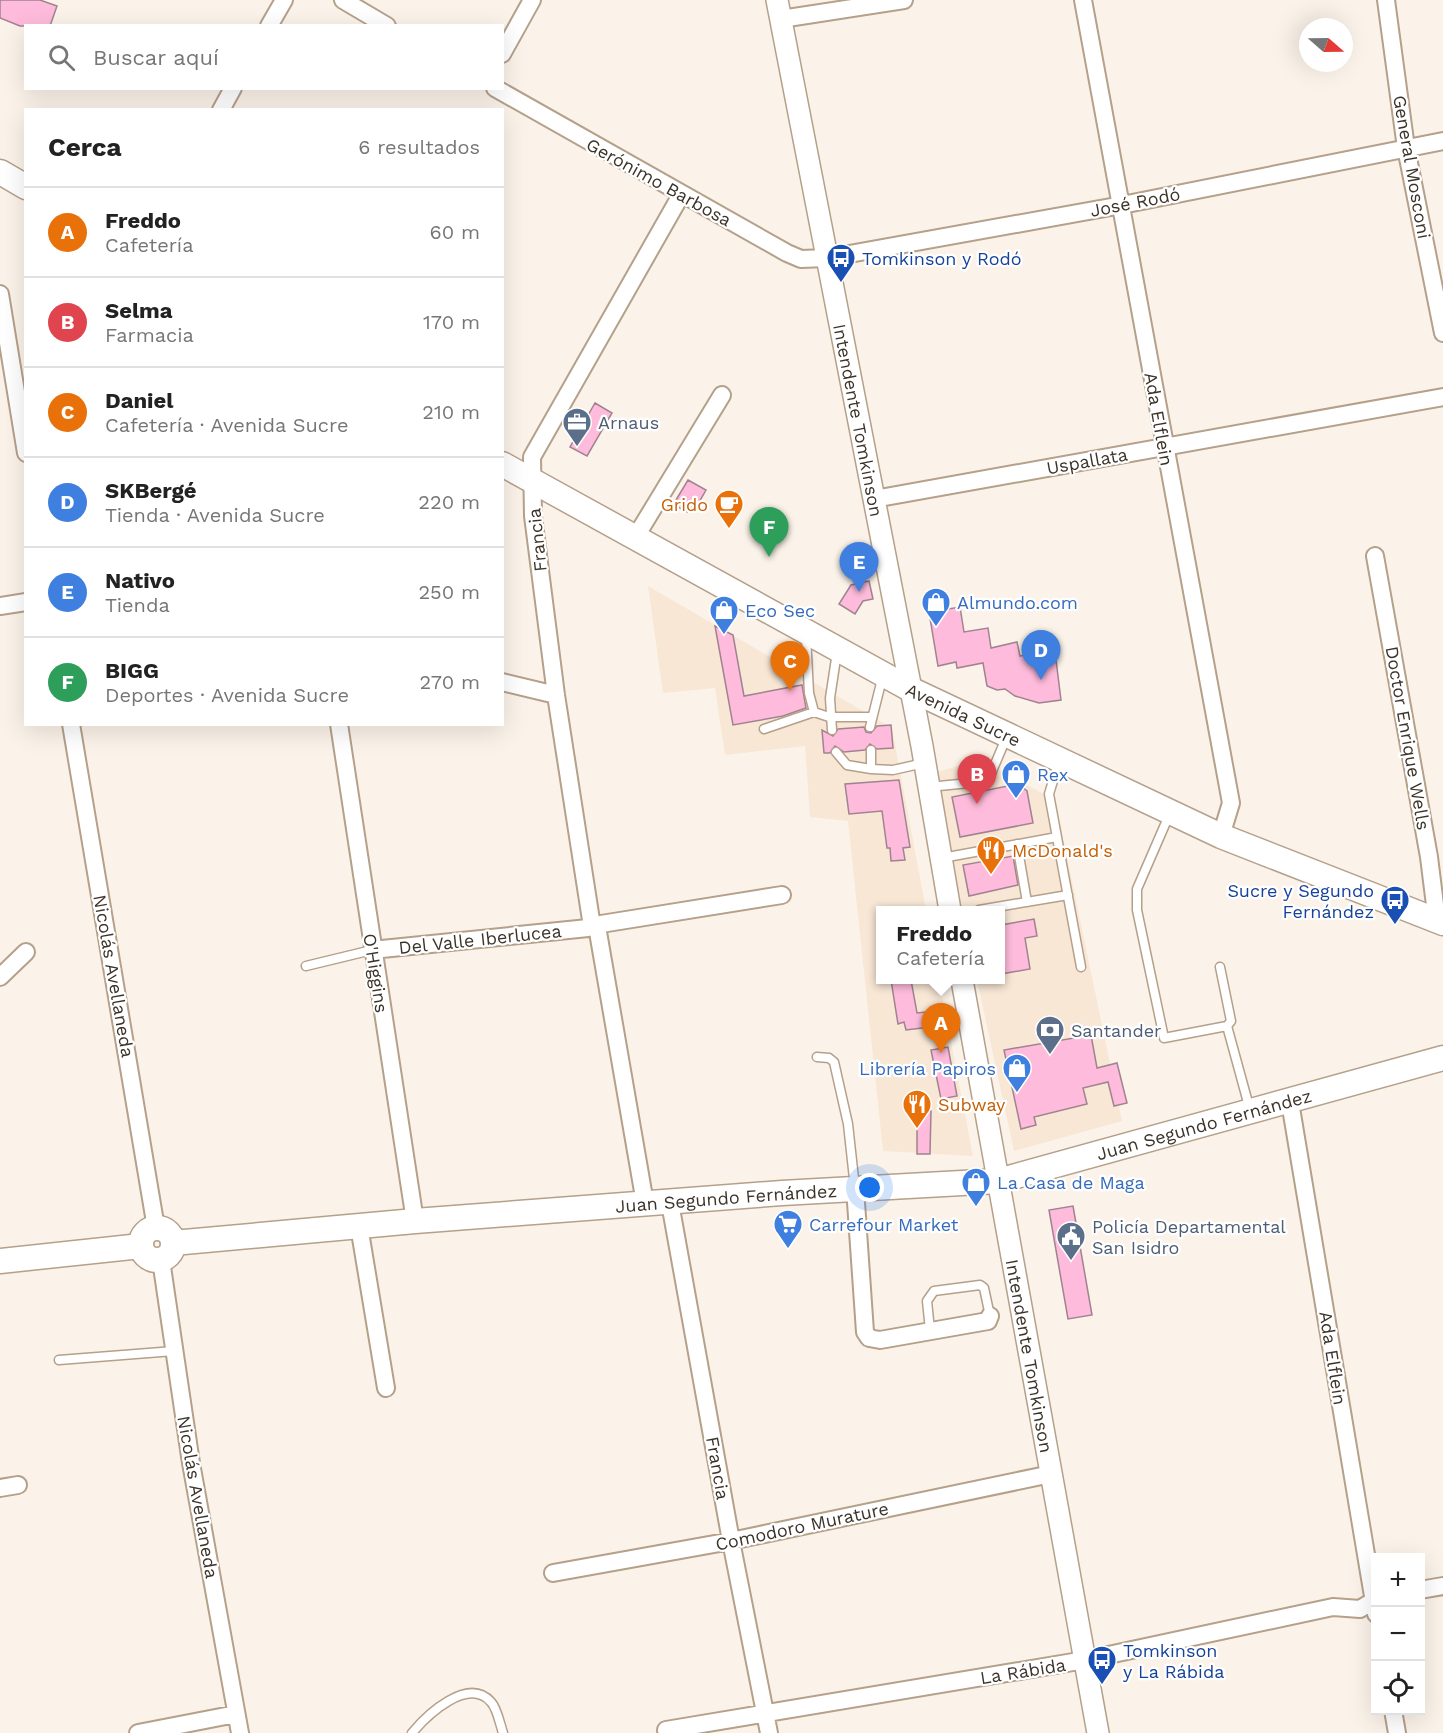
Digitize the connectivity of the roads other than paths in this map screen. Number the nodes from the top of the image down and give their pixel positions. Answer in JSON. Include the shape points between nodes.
{"nodes":[{"id":1,"x":284,"y":0,"type":"edge"},
{"id":2,"x":343,"y":0,"type":"edge"},
{"id":3,"x":532,"y":0,"type":"edge"},
{"id":4,"x":904,"y":0,"type":"edge"},
{"id":5,"x":1083,"y":0,"type":"edge"},
{"id":6,"x":1386,"y":0,"type":"edge"},
{"id":7,"x":779,"y":10,"type":"edge"},
{"id":8,"x":270,"y":24,"type":"edge"},
{"id":9,"x":384,"y":24,"type":"edge"},
{"id":10,"x":504,"y":50,"type":"edge"},
{"id":11,"x":232,"y":90,"type":"edge"},
{"id":12,"x":498,"y":90,"type":"edge"},
{"id":13,"x":222,"y":108,"type":"edge"},
{"id":14,"x":1443,"y":141,"type":"edge"},
{"id":15,"x":1406,"y":148,"type":"junction"},
{"id":16,"x":0,"y":172,"type":"edge"},
{"id":17,"x":24,"y":186,"type":"edge"},
{"id":18,"x":681,"y":195,"type":"junction"},
{"id":19,"x":1122,"y":205,"type":"junction"},
{"id":20,"x":827,"y":258,"type":"junction"},
{"id":21,"x":0,"y":294,"type":"edge"},
{"id":22,"x":1443,"y":333,"type":"edge"},
{"id":23,"x":722,"y":395,"type":"dead end"},
{"id":24,"x":1443,"y":397,"type":"edge"},
{"id":25,"x":24,"y":441,"type":"edge"},
{"id":26,"x":1164,"y":447,"type":"junction"},
{"id":27,"x":504,"y":465,"type":"edge"},
{"id":28,"x":531,"y":479,"type":"junction"},
{"id":29,"x":874,"y":500,"type":"junction"},
{"id":30,"x":635,"y":538,"type":"junction"},
{"id":31,"x":1375,"y":556,"type":"dead end"},
{"id":32,"x":24,"y":602,"type":"edge"},
{"id":33,"x":0,"y":606,"type":"edge"},
{"id":34,"x":805,"y":631,"type":"junction"},
{"id":35,"x":838,"y":649,"type":"junction"},
{"id":36,"x":883,"y":674,"type":"junction"},
{"id":37,"x":504,"y":682,"type":"edge"},
{"id":38,"x":910,"y":688,"type":"junction"},
{"id":39,"x":556,"y":695,"type":"junction"},
{"id":40,"x":814,"y":712,"type":"junction"},
{"id":41,"x":829,"y":717,"type":"junction"},
{"id":42,"x":872,"y":717,"type":"junction"},
{"id":43,"x":71,"y":726,"type":"edge"},
{"id":44,"x":339,"y":726,"type":"edge"},
{"id":45,"x":870,"y":727,"type":"dead end"},
{"id":46,"x":764,"y":729,"type":"dead end"},
{"id":47,"x":832,"y":730,"type":"dead end"},
{"id":48,"x":1007,"y":735,"type":"junction"},
{"id":49,"x":871,"y":750,"type":"dead end"},
{"id":50,"x":836,"y":752,"type":"dead end"},
{"id":51,"x":1059,"y":760,"type":"junction"},
{"id":52,"x":925,"y":763,"type":"junction"},
{"id":53,"x":871,"y":769,"type":"junction"},
{"id":54,"x":929,"y":788,"type":"junction"},
{"id":55,"x":1170,"y":812,"type":"junction"},
{"id":56,"x":1221,"y":836,"type":"junction"},
{"id":57,"x":1057,"y":837,"type":"junction"},
{"id":58,"x":1017,"y":844,"type":"junction"},
{"id":59,"x":941,"y":858,"type":"junction"},
{"id":60,"x":782,"y":895,"type":"dead end"},
{"id":61,"x":1068,"y":895,"type":"junction"},
{"id":62,"x":1027,"y":902,"type":"junction"},
{"id":63,"x":949,"y":906,"type":"edge"},
{"id":64,"x":1004,"y":906,"type":"edge"},
{"id":65,"x":1440,"y":922,"type":"edge"},
{"id":66,"x":594,"y":926,"type":"junction"},
{"id":67,"x":372,"y":950,"type":"junction"},
{"id":68,"x":26,"y":952,"type":"dead end"},
{"id":69,"x":306,"y":966,"type":"dead end"},
{"id":70,"x":1081,"y":967,"type":"dead end"},
{"id":71,"x":1220,"y":967,"type":"dead end"},
{"id":72,"x":0,"y":977,"type":"edge"},
{"id":73,"x":963,"y":984,"type":"edge"},
{"id":74,"x":1227,"y":1026,"type":"junction"},
{"id":75,"x":817,"y":1057,"type":"dead end"},
{"id":76,"x":1443,"y":1058,"type":"edge"},
{"id":77,"x":1290,"y":1102,"type":"junction"},
{"id":78,"x":1251,"y":1113,"type":"junction"},
{"id":79,"x":998,"y":1181,"type":"junction"},
{"id":80,"x":855,"y":1188,"type":"junction"},
{"id":81,"x":645,"y":1203,"type":"junction"},
{"id":82,"x":670,"y":1203,"type":"junction"},
{"id":83,"x":415,"y":1221,"type":"junction"},
{"id":84,"x":359,"y":1226,"type":"junction"},
{"id":85,"x":158,"y":1244,"type":"junction"},
{"id":86,"x":0,"y":1261,"type":"edge"},
{"id":87,"x":990,"y":1316,"type":"joint"},
{"id":88,"x":930,"y":1329,"type":"junction"},
{"id":89,"x":174,"y":1351,"type":"junction"},
{"id":90,"x":59,"y":1360,"type":"dead end"},
{"id":91,"x":386,"y":1388,"type":"dead end"},
{"id":92,"x":1051,"y":1474,"type":"junction"},
{"id":93,"x":18,"y":1485,"type":"dead end"},
{"id":94,"x":0,"y":1488,"type":"edge"},
{"id":95,"x":730,"y":1541,"type":"junction"},
{"id":96,"x":553,"y":1574,"type":"dead end"},
{"id":97,"x":1371,"y":1580,"type":"edge"},
{"id":98,"x":1443,"y":1586,"type":"edge"},
{"id":99,"x":1425,"y":1589,"type":"edge"},
{"id":100,"x":1371,"y":1605,"type":"edge"},
{"id":101,"x":1085,"y":1660,"type":"junction"},
{"id":102,"x":765,"y":1713,"type":"junction"},
{"id":103,"x":236,"y":1714,"type":"junction"},
{"id":104,"x":1394,"y":1715,"type":"edge"},
{"id":105,"x":666,"y":1730,"type":"dead end"},
{"id":106,"x":138,"y":1733,"type":"edge"},
{"id":107,"x":240,"y":1733,"type":"edge"},
{"id":108,"x":412,"y":1733,"type":"edge"},
{"id":109,"x":503,"y":1733,"type":"edge"},
{"id":110,"x":770,"y":1733,"type":"edge"},
{"id":111,"x":1098,"y":1733,"type":"edge"},
{"id":112,"x":1397,"y":1733,"type":"edge"}],
"edges":[{"from":1,"to":8,"type":"street"},
{"from":2,"to":9,"type":"street"},
{"from":3,"to":10,"type":"street"},
{"from":4,"to":7,"type":"street"},
{"from":5,"to":19,"type":"street","name":"Ada Elflein"},
{"from":6,"to":15,"type":"street","name":"General Mosconi"},
{"from":7,"to":20,"type":"street","name":"Intendente Tomkinson"},
{"from":11,"to":13,"type":"street"},
{"from":12,"to":18,"type":"street","name":"Gerónimo Barbosa"},
{"from":14,"to":15,"type":"street","name":"José Rodó"},
{"from":15,"to":19,"type":"street","name":"José Rodó"},
{"from":15,"to":22,"type":"street","name":"General Mosconi"},
{"from":16,"to":17,"type":"main road"},
{"from":18,"to":20,"type":"street","name":"Gerónimo Barbosa","via":[[787,254],[801,259]]},
{"from":18,"to":28,"type":"street","name":"Francia","via":[[536,448]]},
{"from":19,"to":20,"type":"street","name":"José Rodó"},
{"from":19,"to":26,"type":"street","name":"Ada Elflein"},
{"from":20,"to":29,"type":"street","name":"Intendente Tomkinson"},
{"from":21,"to":25,"type":"street"},
{"from":23,"to":30,"type":"street"},
{"from":24,"to":26,"type":"street","name":"Uspallata"},
{"from":26,"to":29,"type":"street","name":"Uspallata"},
{"from":26,"to":56,"type":"street","name":"Ada Elflein","via":[[1231,803]]},
{"from":27,"to":28,"type":"main road","name":"Avenida Sucre"},
{"from":28,"to":30,"type":"main road","name":"Avenida Sucre"},
{"from":28,"to":39,"type":"street","name":"Francia"},
{"from":29,"to":38,"type":"street","name":"Intendente Tomkinson"},
{"from":30,"to":34,"type":"main road","name":"Avenida Sucre"},
{"from":31,"to":65,"type":"street","name":"Doctor Enrique Wells"},
{"from":32,"to":33,"type":"street"},
{"from":34,"to":35,"type":"main road","name":"Avenida Sucre"},
{"from":34,"to":40,"type":"lane"},
{"from":35,"to":36,"type":"main road","name":"Avenida Sucre"},
{"from":35,"to":41,"type":"lane"},
{"from":36,"to":38,"type":"main road","name":"Avenida Sucre"},
{"from":36,"to":42,"type":"lane"},
{"from":37,"to":39,"type":"street"},
{"from":38,"to":48,"type":"main road","name":"Avenida Sucre"},
{"from":38,"to":52,"type":"street","name":"Intendente Tomkinson"},
{"from":39,"to":66,"type":"street","name":"Francia"},
{"from":40,"to":41,"type":"lane"},
{"from":40,"to":46,"type":"lane"},
{"from":41,"to":42,"type":"lane"},
{"from":41,"to":47,"type":"lane"},
{"from":42,"to":45,"type":"lane"},
{"from":43,"to":85,"type":"street","name":"Nicolás Avellaneda"},
{"from":44,"to":67,"type":"street","name":"O'Higgins"},
{"from":48,"to":51,"type":"main road","name":"Avenida Sucre"},
{"from":48,"to":54,"type":"lane","via":[[990,776],[979,782]]},
{"from":49,"to":53,"type":"lane"},
{"from":50,"to":53,"type":"lane","via":[[847,765]]},
{"from":51,"to":55,"type":"main road","name":"Avenida Sucre"},
{"from":51,"to":57,"type":"lane","via":[[1049,794]]},
{"from":52,"to":53,"type":"lane","via":[[893,770]]},
{"from":52,"to":54,"type":"street","name":"Intendente Tomkinson"},
{"from":54,"to":59,"type":"street","name":"Intendente Tomkinson"},
{"from":55,"to":56,"type":"main road","name":"Avenida Sucre"},
{"from":55,"to":74,"type":"lane","via":[[1137,889],[1137,910],[1164,1038]]},
{"from":56,"to":65,"type":"main road","name":"Avenida Sucre"},
{"from":57,"to":58,"type":"lane"},
{"from":57,"to":61,"type":"lane"},
{"from":58,"to":59,"type":"lane"},
{"from":58,"to":62,"type":"lane"},
{"from":59,"to":63,"type":"street","name":"Intendente Tomkinson"},
{"from":60,"to":66,"type":"street","name":"Del Valle Iberlucea"},
{"from":61,"to":62,"type":"lane"},
{"from":61,"to":70,"type":"lane"},
{"from":62,"to":64,"type":"lane"},
{"from":66,"to":67,"type":"street","name":"Del Valle Iberlucea"},
{"from":66,"to":81,"type":"street","name":"Francia"},
{"from":67,"to":69,"type":"lane"},
{"from":67,"to":83,"type":"street","name":"O'Higgins"},
{"from":68,"to":72,"type":"street"},
{"from":71,"to":74,"type":"lane","via":[[1231,1021]]},
{"from":73,"to":79,"type":"street","name":"Intendente Tomkinson"},
{"from":74,"to":78,"type":"lane"},
{"from":75,"to":80,"type":"lane","via":[[834,1062],[848,1124]]},
{"from":76,"to":77,"type":"main road","name":"Juan Segundo Fernández"},
{"from":77,"to":78,"type":"main road","name":"Juan Segundo Fernández"},
{"from":77,"to":97,"type":"street","name":"Ada Elflein"},
{"from":78,"to":79,"type":"main road","name":"Juan Segundo Fernández"},
{"from":79,"to":80,"type":"main road","name":"Juan Segundo Fernández"},
{"from":79,"to":92,"type":"street","name":"Intendente Tomkinson"},
{"from":80,"to":82,"type":"main road","name":"Juan Segundo Fernández"},
{"from":80,"to":88,"type":"street","via":[[865,1332],[869,1338],[880,1341]]},
{"from":81,"to":82,"type":"main road","name":"Juan Segundo Fernández"},
{"from":81,"to":83,"type":"main road","name":"Juan Segundo Fernández"},
{"from":82,"to":95,"type":"street","name":"Francia"},
{"from":83,"to":84,"type":"main road","name":"Juan Segundo Fernández"},
{"from":84,"to":85,"type":"main road","name":"Juan Segundo Fernández"},
{"from":84,"to":91,"type":"street"},
{"from":85,"to":86,"type":"main road","name":"Juan Segundo Fernández"},
{"from":85,"to":89,"type":"street","name":"Nicolás Avellaneda"},
{"from":87,"to":88,"type":"street","via":[[988,1321]]},
{"from":87,"to":88,"type":"lane","via":[[980,1285],[934,1291],[927,1301]]},
{"from":89,"to":90,"type":"lane"},
{"from":89,"to":103,"type":"street","name":"Nicolás Avellaneda"},
{"from":92,"to":95,"type":"street","name":"Comodoro Murature"},
{"from":92,"to":101,"type":"street","name":"Intendente Tomkinson"},
{"from":93,"to":94,"type":"street"},
{"from":95,"to":96,"type":"street","name":"Comodoro Murature"},
{"from":95,"to":102,"type":"street","name":"Francia"},
{"from":98,"to":99,"type":"street"},
{"from":100,"to":101,"type":"street","name":"La Rábida","via":[[1360,1609],[1333,1607]]},
{"from":101,"to":102,"type":"street","name":"La Rábida"},
{"from":101,"to":111,"type":"street","name":"Intendente Tomkinson"},
{"from":102,"to":105,"type":"street","name":"La Rábida"},
{"from":102,"to":110,"type":"street","name":"Francia"},
{"from":103,"to":106,"type":"street"},
{"from":103,"to":107,"type":"street","name":"Nicolás Avellaneda"},
{"from":104,"to":112,"type":"street"},
{"from":108,"to":109,"type":"lane","via":[[425,1717],[467,1692],[492,1702]]}]}
